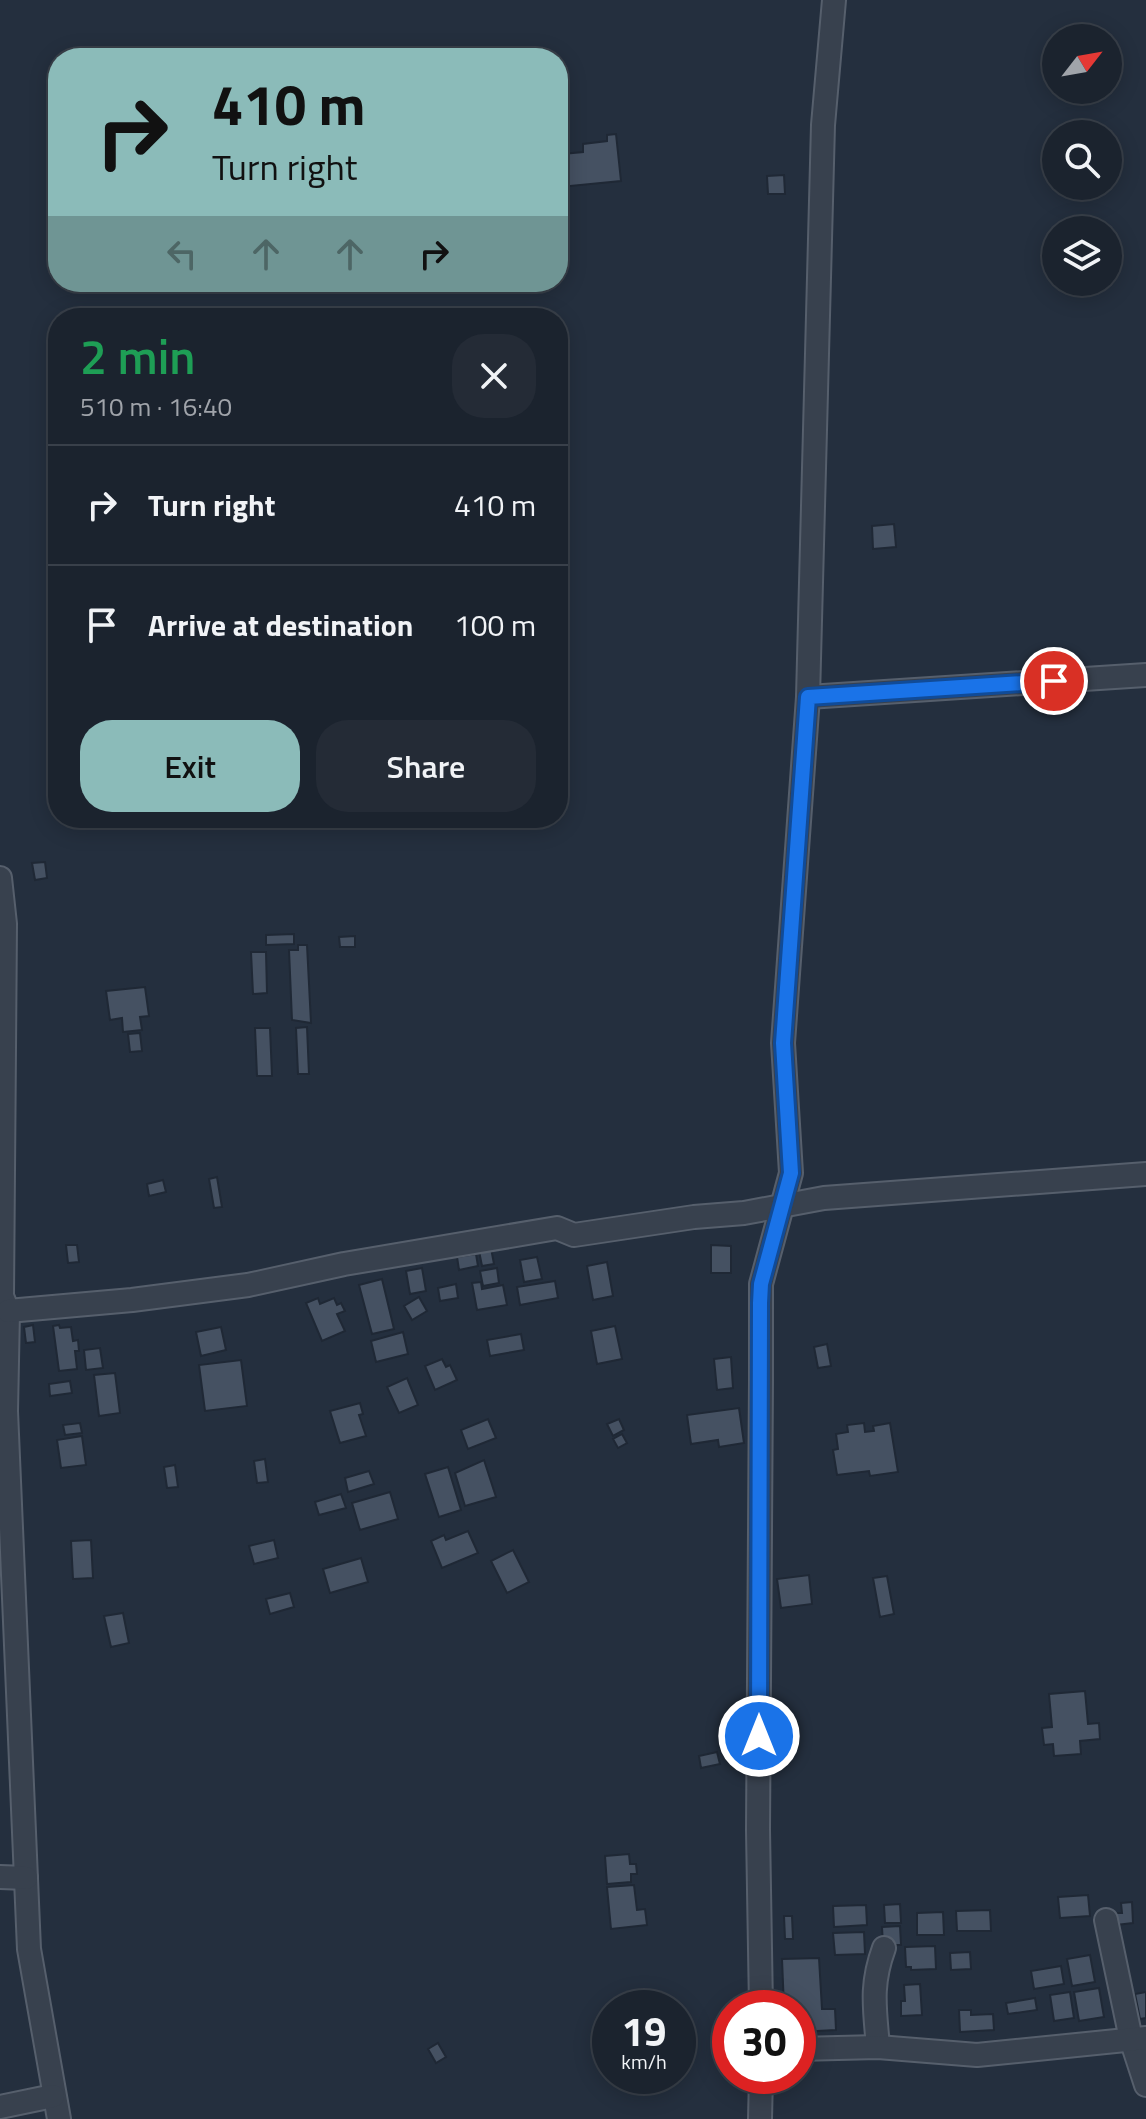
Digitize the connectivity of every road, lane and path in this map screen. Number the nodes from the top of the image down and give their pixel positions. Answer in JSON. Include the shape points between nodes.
{"nodes":[{"id":1,"x":834,"y":0,"type":"edge"},
{"id":2,"x":1146,"y":675,"type":"edge"},
{"id":3,"x":808,"y":697,"type":"junction"},
{"id":4,"x":0,"y":878,"type":"edge"},
{"id":5,"x":1146,"y":1174,"type":"edge"},
{"id":6,"x":781,"y":1205,"type":"junction"},
{"id":7,"x":8,"y":1311,"type":"junction"},
{"id":8,"x":3,"y":1414,"type":"edge"},
{"id":9,"x":0,"y":1877,"type":"edge"},
{"id":10,"x":26,"y":1878,"type":"junction"},
{"id":11,"x":1106,"y":1920,"type":"dead end"},
{"id":12,"x":884,"y":1948,"type":"dead end"},
{"id":13,"x":761,"y":1990,"type":"edge"},
{"id":14,"x":1139,"y":2038,"type":"edge"},
{"id":15,"x":878,"y":2047,"type":"junction"},
{"id":16,"x":816,"y":2049,"type":"edge"},
{"id":17,"x":1146,"y":2085,"type":"edge"},
{"id":18,"x":761,"y":2094,"type":"edge"},
{"id":19,"x":53,"y":2096,"type":"junction"},
{"id":20,"x":0,"y":2107,"type":"edge"},
{"id":21,"x":59,"y":2119,"type":"edge"},
{"id":22,"x":760,"y":2119,"type":"edge"}],
"edges":[{"from":1,"to":3,"type":"street","via":[[823,125]]},
{"from":2,"to":3,"type":"street"},
{"from":3,"to":6,"type":"street","via":[[783,1043],[791,1173]]},
{"from":4,"to":7,"type":"street","via":[[5,924],[2,1296]]},
{"from":5,"to":6,"type":"street"},
{"from":6,"to":7,"type":"street","via":[[574,1235],[557,1228],[248,1285]]},
{"from":6,"to":13,"type":"street","via":[[761,1284],[759,1322]]},
{"from":7,"to":8,"type":"street"},
{"from":8,"to":10,"type":"street"},
{"from":9,"to":10,"type":"street"},
{"from":10,"to":19,"type":"street","via":[[29,1949]]},
{"from":11,"to":14,"type":"street"},
{"from":12,"to":15,"type":"street","via":[[874,1989]]},
{"from":14,"to":15,"type":"street","via":[[977,2055]]},
{"from":14,"to":17,"type":"street"},
{"from":15,"to":16,"type":"street"},
{"from":18,"to":22,"type":"street"},
{"from":19,"to":20,"type":"street"},
{"from":19,"to":21,"type":"street"}]}
